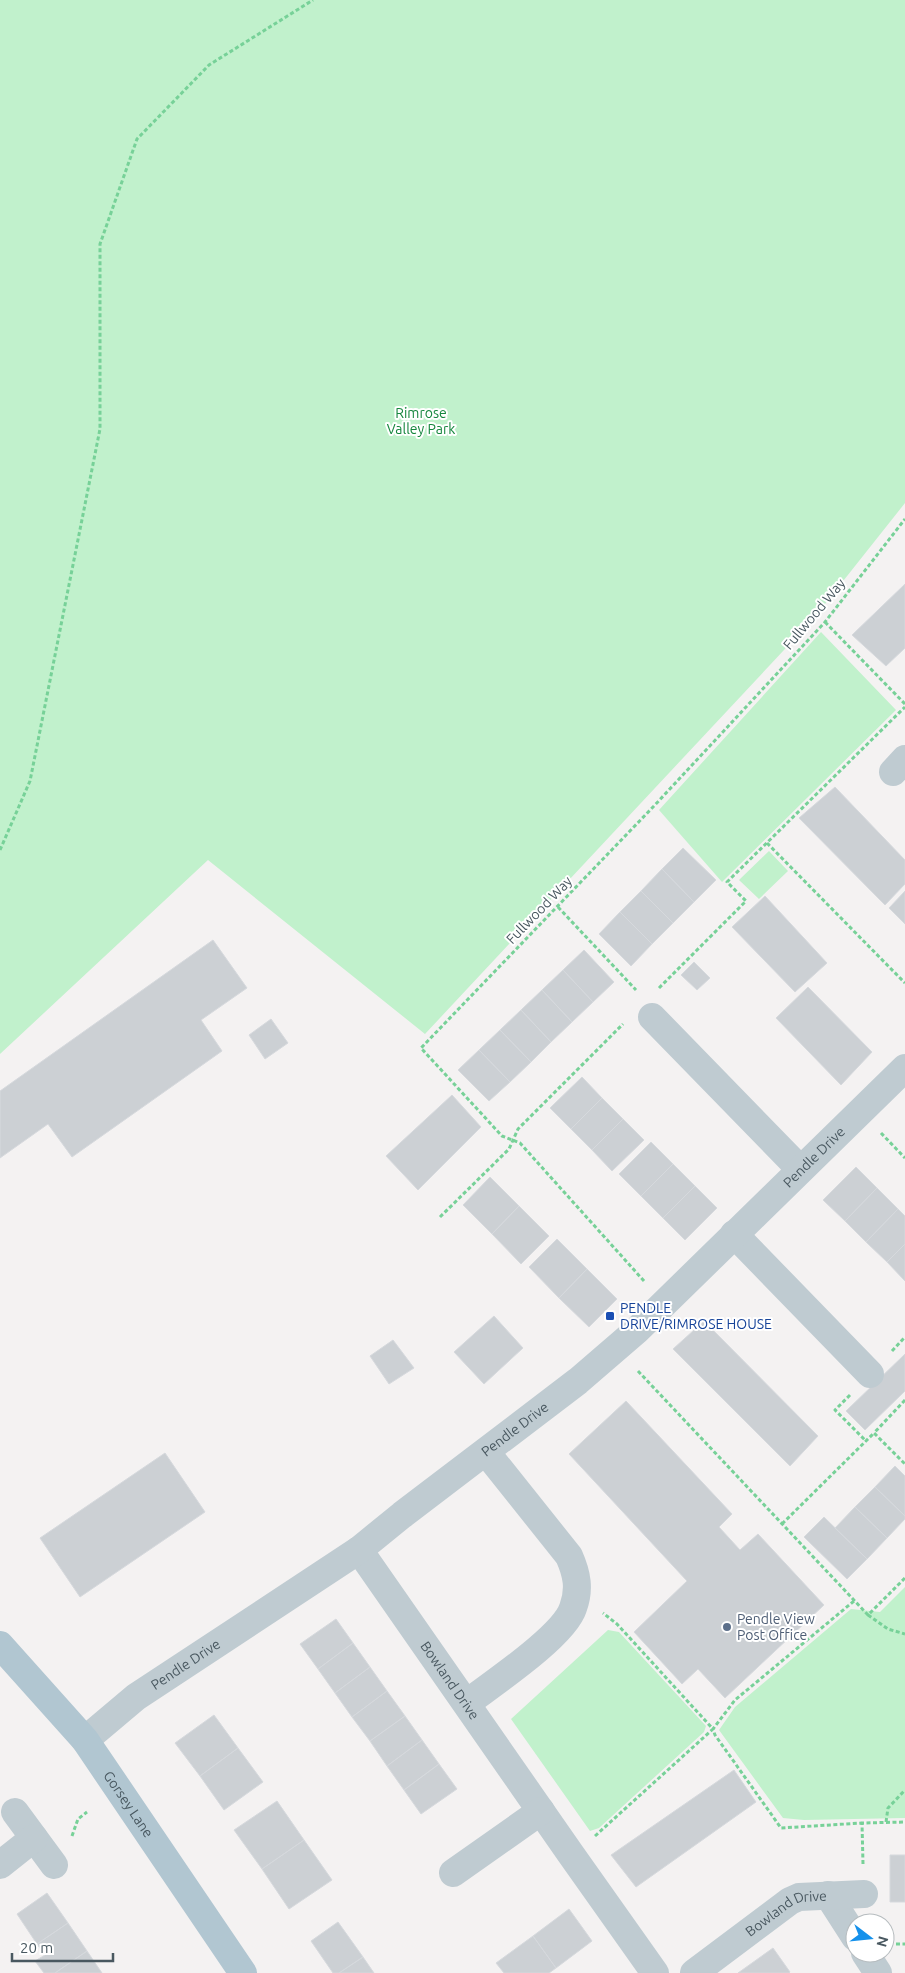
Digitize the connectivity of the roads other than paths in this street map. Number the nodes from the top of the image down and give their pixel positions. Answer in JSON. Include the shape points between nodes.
{"nodes":[{"id":1,"x":649,"y":1009,"type":"road end"},
{"id":2,"x":905,"y":1068,"type":"edge"},
{"id":3,"x":800,"y":1170,"type":"junction"},
{"id":4,"x":734,"y":1234,"type":"junction"},
{"id":5,"x":870,"y":1374,"type":"road end"},
{"id":6,"x":486,"y":1452,"type":"junction"},
{"id":7,"x":359,"y":1550,"type":"junction"},
{"id":8,"x":0,"y":1645,"type":"edge"},
{"id":9,"x":467,"y":1703,"type":"junction"},
{"id":10,"x":85,"y":1740,"type":"junction"},
{"id":11,"x":541,"y":1810,"type":"junction"},
{"id":12,"x":15,"y":1812,"type":"dead end"},
{"id":13,"x":34,"y":1838,"type":"junction"},
{"id":14,"x":54,"y":1865,"type":"dead end"},
{"id":15,"x":0,"y":1866,"type":"edge"},
{"id":16,"x":453,"y":1873,"type":"dead end"},
{"id":17,"x":864,"y":1894,"type":"road end"},
{"id":18,"x":828,"y":1895,"type":"junction"},
{"id":19,"x":845,"y":1921,"type":"edge"},
{"id":20,"x":243,"y":1973,"type":"edge"},
{"id":21,"x":656,"y":1973,"type":"edge"},
{"id":22,"x":694,"y":1973,"type":"edge"}],
"edges":[{"from":1,"to":3,"type":"street"},
{"from":2,"to":3,"type":"street","name":"Pendle Drive"},
{"from":3,"to":4,"type":"street","name":"Pendle Drive"},
{"from":4,"to":5,"type":"street"},
{"from":4,"to":6,"type":"street","name":"Pendle Drive","via":[[618,1348]]},
{"from":6,"to":7,"type":"street","name":"Pendle Drive"},
{"from":6,"to":9,"type":"street","via":[[569,1556],[576,1573],[577,1593],[573,1610],[564,1624],[539,1648]]},
{"from":7,"to":9,"type":"street","name":"Bowland Drive"},
{"from":7,"to":10,"type":"street","name":"Pendle Drive","via":[[136,1697]]},
{"from":8,"to":10,"type":"main road","name":"Gorsey Lane"},
{"from":9,"to":11,"type":"street","name":"Bowland Drive"},
{"from":10,"to":20,"type":"main road","name":"Gorsey Lane"},
{"from":11,"to":16,"type":"street"},
{"from":11,"to":21,"type":"street","name":"Bowland Drive"},
{"from":12,"to":13,"type":"street"},
{"from":13,"to":14,"type":"street"},
{"from":13,"to":15,"type":"street"},
{"from":17,"to":18,"type":"street","name":"Bowland Drive"},
{"from":18,"to":19,"type":"street"},
{"from":18,"to":22,"type":"street","name":"Bowland Drive","via":[[799,1897],[790,1901]]}]}
